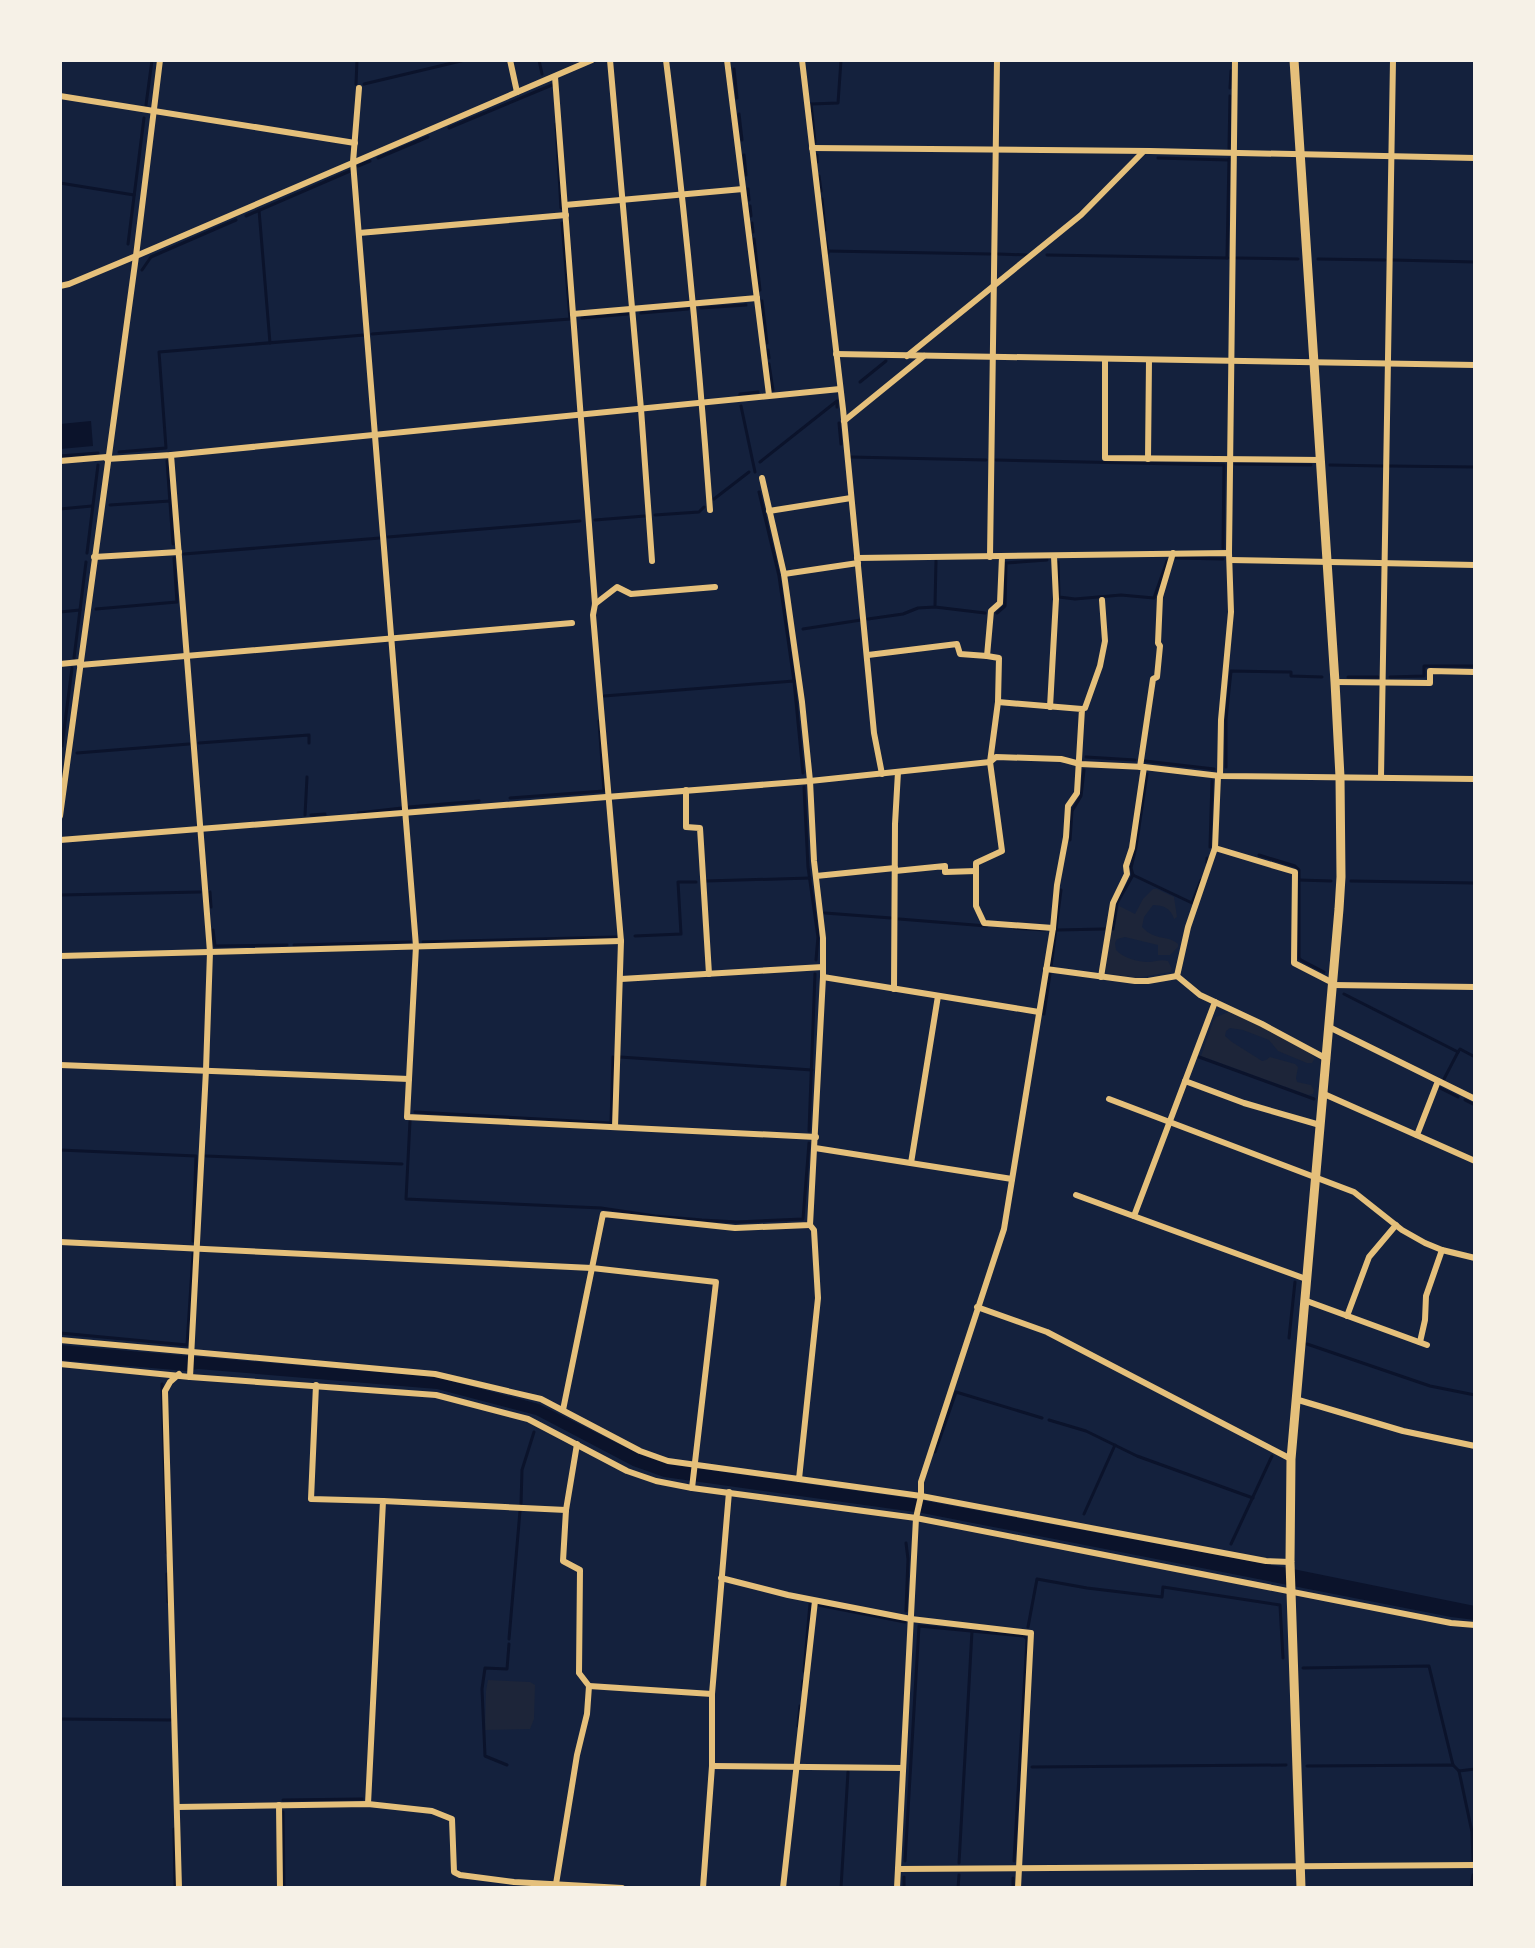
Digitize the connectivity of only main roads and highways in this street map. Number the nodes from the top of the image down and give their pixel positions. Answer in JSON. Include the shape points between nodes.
{"nodes":[{"id":1,"x":1294,"y":60,"type":"edge"},
{"id":2,"x":1301,"y":1888,"type":"edge"}],
"edges":[{"from":1,"to":2,"type":"main road","via":[[1335,682],[1341,877],[1291,1459]]}]}
